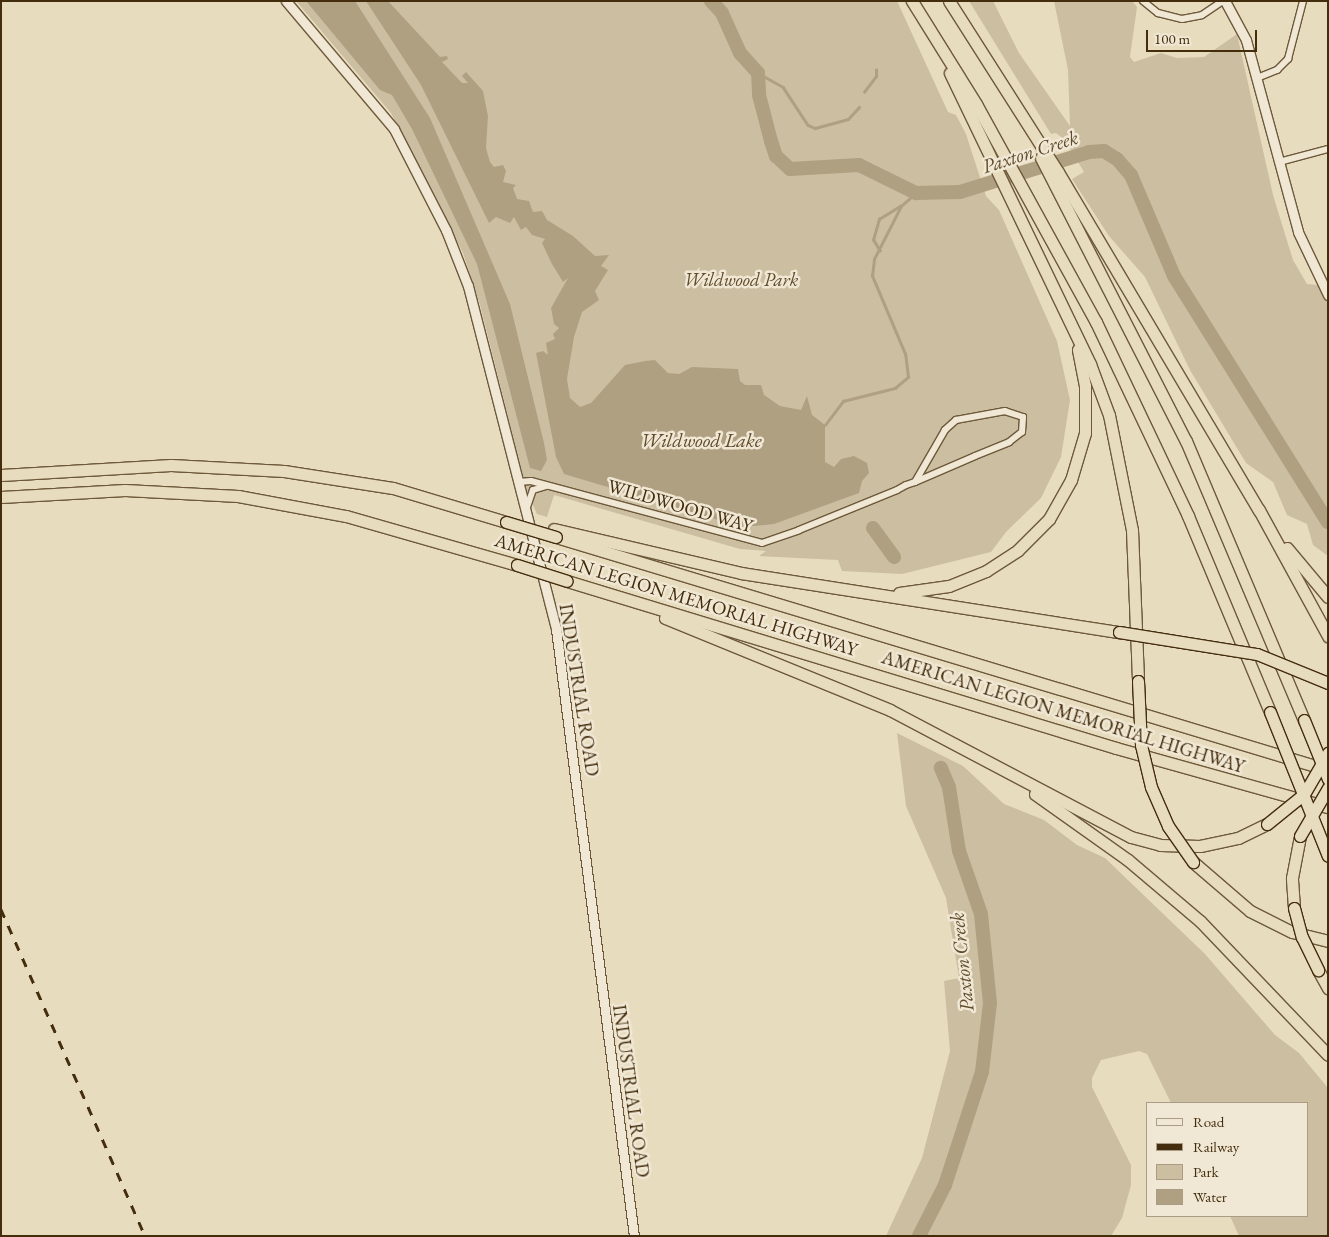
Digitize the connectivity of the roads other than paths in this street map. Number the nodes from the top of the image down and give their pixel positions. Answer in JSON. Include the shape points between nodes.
{"nodes":[{"id":1,"x":286,"y":1,"type":"edge"},
{"id":2,"x":912,"y":1,"type":"edge"},
{"id":3,"x":948,"y":1,"type":"edge"},
{"id":4,"x":1143,"y":1,"type":"edge"},
{"id":5,"x":1224,"y":1,"type":"edge"},
{"id":6,"x":1303,"y":1,"type":"edge"},
{"id":7,"x":927,"y":25,"type":"junction"},
{"id":8,"x":1257,"y":78,"type":"junction"},
{"id":9,"x":1328,"y":149,"type":"edge"},
{"id":10,"x":1279,"y":162,"type":"junction"},
{"id":11,"x":1054,"y":173,"type":"junction"},
{"id":12,"x":1328,"y":295,"type":"edge"},
{"id":13,"x":1069,"y":322,"type":"junction"},
{"id":14,"x":1,"y":475,"type":"edge"},
{"id":15,"x":518,"y":482,"type":"junction"},
{"id":16,"x":915,"y":482,"type":"junction"},
{"id":17,"x":549,"y":485,"type":"junction"},
{"id":18,"x":1,"y":497,"type":"edge"},
{"id":19,"x":1259,"y":510,"type":"junction"},
{"id":20,"x":525,"y":512,"type":"junction"},
{"id":21,"x":555,"y":533,"type":"junction"},
{"id":22,"x":567,"y":581,"type":"junction"},
{"id":23,"x":876,"y":593,"type":"junction"},
{"id":24,"x":1328,"y":597,"type":"edge"},
{"id":25,"x":1328,"y":636,"type":"edge"},
{"id":26,"x":1328,"y":683,"type":"edge"},
{"id":27,"x":964,"y":748,"type":"junction"},
{"id":28,"x":1328,"y":753,"type":"edge"},
{"id":29,"x":1328,"y":770,"type":"edge"},
{"id":30,"x":1328,"y":779,"type":"edge"},
{"id":31,"x":1328,"y":788,"type":"edge"},
{"id":32,"x":1328,"y":807,"type":"edge"},
{"id":33,"x":1328,"y":856,"type":"edge"},
{"id":34,"x":1328,"y":942,"type":"edge"},
{"id":35,"x":1328,"y":988,"type":"edge"},
{"id":36,"x":1328,"y":1055,"type":"edge"},
{"id":37,"x":634,"y":1236,"type":"edge"}],
"edges":[{"from":1,"to":15,"type":"street","name":"INDUSTRIAL ROAD","via":[[394,129],[448,236],[468,286]]},
{"from":2,"to":7,"type":"highway"},
{"from":3,"to":11,"type":"highway"},
{"from":4,"to":5,"type":"street","via":[[1158,13],[1182,19],[1202,15]]},
{"from":5,"to":8,"type":"street","via":[[1241,27]]},
{"from":6,"to":8,"type":"street","via":[[1288,59],[1277,70]]},
{"from":7,"to":13,"type":"highway"},
{"from":7,"to":33,"type":"highway","bridge":true,"via":[[1022,184],[1096,322],[1160,453]]},
{"from":8,"to":10,"type":"street"},
{"from":9,"to":10,"type":"street"},
{"from":10,"to":12,"type":"street","via":[[1298,232]]},
{"from":11,"to":19,"type":"highway"},
{"from":11,"to":30,"type":"highway","bridge":true,"via":[[1186,441]]},
{"from":13,"to":23,"type":"highway","via":[[1084,374],[1086,421],[1076,469],[1055,510],[1018,550],[977,576],[926,591]]},
{"from":13,"to":34,"type":"highway","bridge":true,"via":[[1103,396],[1123,470],[1134,550],[1140,730],[1151,786],[1168,826],[1193,862],[1250,911],[1292,932]]},
{"from":14,"to":21,"type":"highway","via":[[112,466],[284,471],[392,488]]},
{"from":15,"to":17,"type":"street","name":"WILDWOOD WAY"},
{"from":15,"to":20,"type":"street","name":"INDUSTRIAL ROAD"},
{"from":16,"to":16,"type":"street","name":"WILDWOOD WAY","via":[[1016,439],[1025,426],[1023,417],[1005,411],[956,420],[945,430]]},
{"from":16,"to":17,"type":"street","name":"WILDWOOD WAY","via":[[758,543]]},
{"from":17,"to":20,"type":"street","via":[[534,490]]},
{"from":18,"to":22,"type":"highway","name":"AMERICAN LEGION MEMORIAL HIGHWAY","bridge":true,"via":[[125,490],[238,496],[346,516]]},
{"from":19,"to":24,"type":"highway"},
{"from":19,"to":25,"type":"highway"},
{"from":20,"to":37,"type":"street","name":"INDUSTRIAL ROAD","via":[[556,629]]},
{"from":21,"to":23,"type":"highway","via":[[701,565]]},
{"from":21,"to":29,"type":"highway","name":"AMERICAN LEGION MEMORIAL HIGHWAY"},
{"from":22,"to":27,"type":"highway","via":[[826,681]]},
{"from":22,"to":32,"type":"highway","name":"AMERICAN LEGION MEMORIAL HIGHWAY","via":[[1116,748]]},
{"from":23,"to":26,"type":"highway","bridge":true,"via":[[1257,654]]},
{"from":27,"to":28,"type":"highway","bridge":true,"via":[[1117,830],[1150,843],[1210,845],[1238,838],[1267,824],[1304,794]]},
{"from":27,"to":36,"type":"highway","via":[[1078,823],[1176,900],[1245,964]]},
{"from":31,"to":35,"type":"highway","bridge":true,"via":[[1300,836],[1292,878],[1294,908],[1302,938]]}]}
